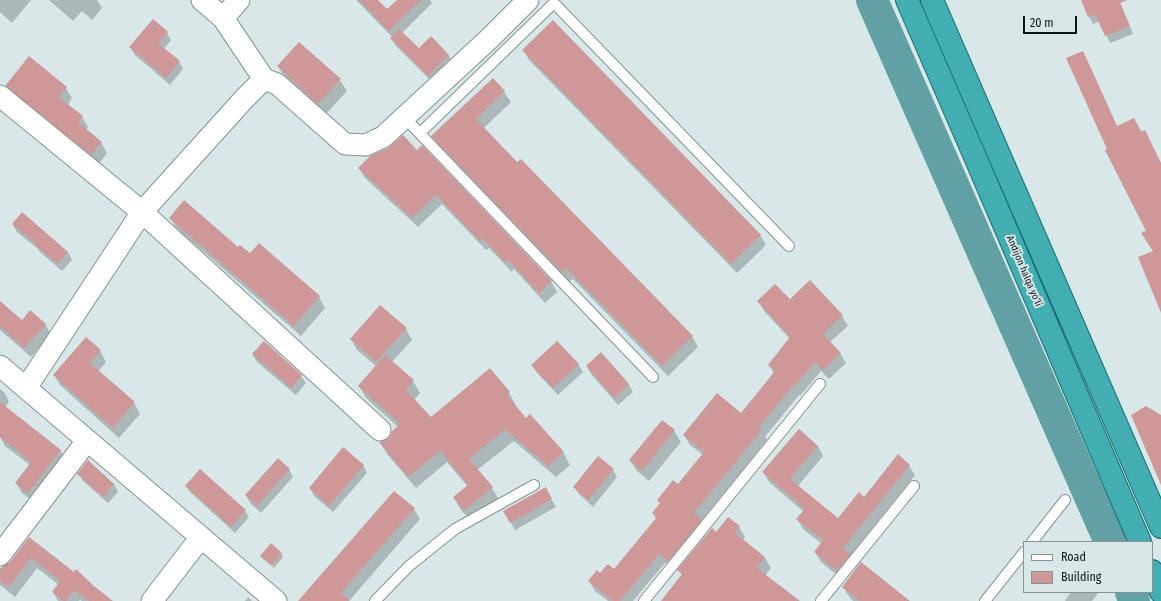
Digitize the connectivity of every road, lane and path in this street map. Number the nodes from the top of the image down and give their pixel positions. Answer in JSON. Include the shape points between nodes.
{"nodes":[{"id":1,"x":202,"y":0,"type":"edge"},
{"id":2,"x":239,"y":0,"type":"edge"},
{"id":3,"x":528,"y":0,"type":"edge"},
{"id":4,"x":907,"y":0,"type":"edge"},
{"id":5,"x":932,"y":0,"type":"edge"},
{"id":6,"x":223,"y":18,"type":"junction"},
{"id":7,"x":264,"y":79,"type":"junction"},
{"id":8,"x":0,"y":96,"type":"edge"},
{"id":9,"x":404,"y":117,"type":"junction"},
{"id":10,"x":420,"y":133,"type":"junction"},
{"id":11,"x":142,"y":212,"type":"junction"},
{"id":12,"x":789,"y":246,"type":"dead end"},
{"id":13,"x":0,"y":366,"type":"edge"},
{"id":14,"x":653,"y":377,"type":"dead end"},
{"id":15,"x":820,"y":384,"type":"dead end"},
{"id":16,"x":26,"y":388,"type":"junction"},
{"id":17,"x":380,"y":430,"type":"dead end"},
{"id":18,"x":87,"y":441,"type":"junction"},
{"id":19,"x":534,"y":486,"type":"dead end"},
{"id":20,"x":914,"y":486,"type":"dead end"},
{"id":21,"x":1065,"y":500,"type":"dead end"},
{"id":22,"x":1161,"y":527,"type":"edge"},
{"id":23,"x":201,"y":537,"type":"junction"},
{"id":24,"x":1033,"y":541,"type":"edge"},
{"id":25,"x":1140,"y":541,"type":"edge"},
{"id":26,"x":1023,"y":553,"type":"edge"},
{"id":27,"x":0,"y":555,"type":"edge"},
{"id":28,"x":1153,"y":573,"type":"edge"},
{"id":29,"x":1161,"y":592,"type":"edge"},
{"id":30,"x":152,"y":601,"type":"edge"},
{"id":31,"x":276,"y":601,"type":"edge"},
{"id":32,"x":375,"y":601,"type":"edge"},
{"id":33,"x":644,"y":601,"type":"edge"},
{"id":34,"x":821,"y":601,"type":"edge"},
{"id":35,"x":985,"y":601,"type":"edge"}],
"edges":[{"from":1,"to":6,"type":"street"},
{"from":2,"to":6,"type":"street"},
{"from":3,"to":9,"type":"street"},
{"from":4,"to":25,"type":"highway","name":"Andijon halqa yo‘li"},
{"from":5,"to":22,"type":"highway"},
{"from":6,"to":7,"type":"street"},
{"from":7,"to":9,"type":"street","via":[[277,84],[345,144],[366,145],[383,137]]},
{"from":7,"to":11,"type":"street"},
{"from":8,"to":11,"type":"street"},
{"from":9,"to":10,"type":"lane"},
{"from":10,"to":12,"type":"lane","via":[[554,3]]},
{"from":10,"to":14,"type":"lane"},
{"from":11,"to":16,"type":"street"},
{"from":11,"to":17,"type":"street"},
{"from":13,"to":16,"type":"street"},
{"from":15,"to":33,"type":"lane"},
{"from":16,"to":18,"type":"street"},
{"from":18,"to":23,"type":"street"},
{"from":18,"to":27,"type":"street"},
{"from":19,"to":32,"type":"lane","via":[[455,529],[409,566]]},
{"from":20,"to":34,"type":"lane"},
{"from":21,"to":24,"type":"lane"},
{"from":23,"to":30,"type":"street"},
{"from":23,"to":31,"type":"street"},
{"from":26,"to":35,"type":"lane"},
{"from":28,"to":29,"type":"highway"}]}
